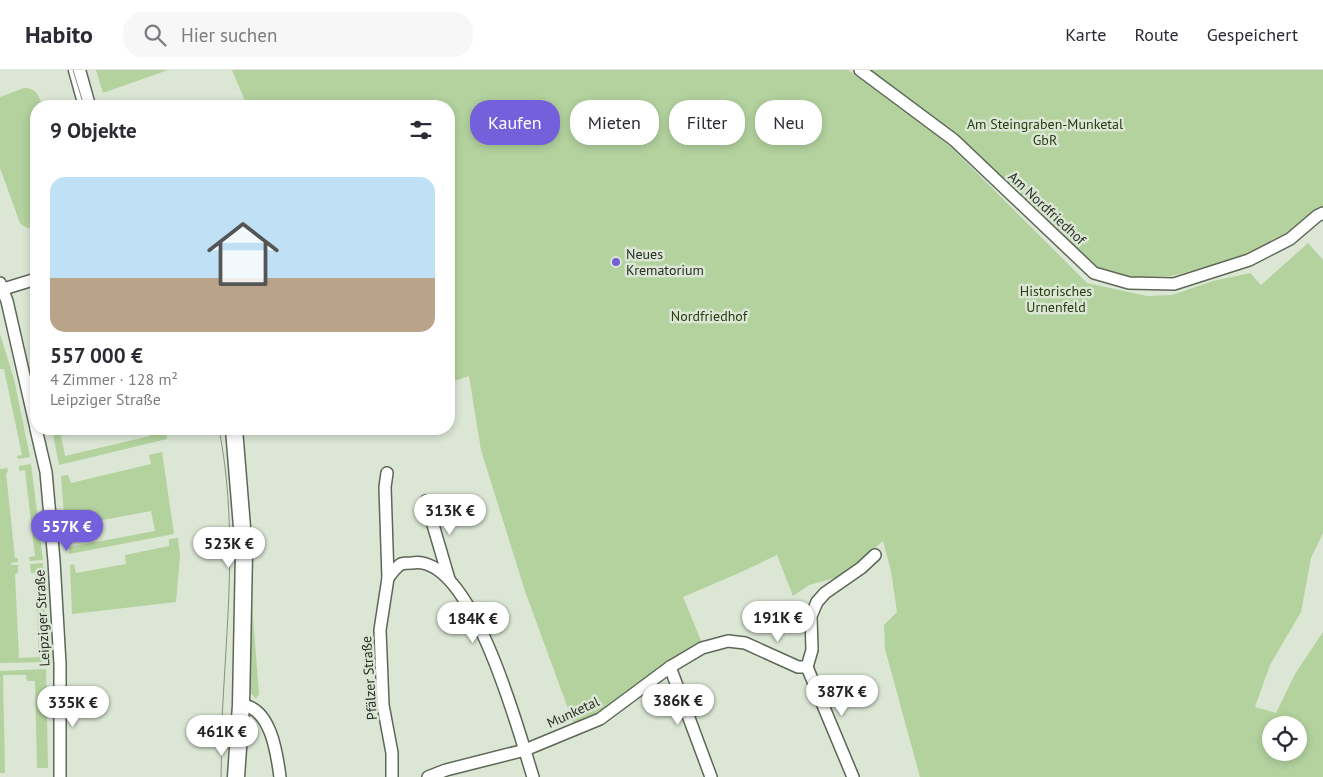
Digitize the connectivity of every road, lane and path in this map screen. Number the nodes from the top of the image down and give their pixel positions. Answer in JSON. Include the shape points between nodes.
{"nodes":[{"id":1,"x":77,"y":70,"type":"edge"},
{"id":2,"x":860,"y":70,"type":"edge"},
{"id":3,"x":85,"y":100,"type":"edge"},
{"id":4,"x":1323,"y":213,"type":"edge"},
{"id":5,"x":30,"y":280,"type":"edge"},
{"id":6,"x":1,"y":287,"type":"edge"},
{"id":7,"x":30,"y":402,"type":"edge"},
{"id":8,"x":38,"y":435,"type":"edge"},
{"id":9,"x":234,"y":435,"type":"edge"},
{"id":10,"x":387,"y":474,"type":"dead end"},
{"id":11,"x":426,"y":501,"type":"dead end"},
{"id":12,"x":875,"y":555,"type":"dead end"},
{"id":13,"x":388,"y":578,"type":"junction"},
{"id":14,"x":449,"y":579,"type":"junction"},
{"id":15,"x":670,"y":667,"type":"junction"},
{"id":16,"x":807,"y":667,"type":"junction"},
{"id":17,"x":240,"y":705,"type":"junction"},
{"id":18,"x":525,"y":750,"type":"junction"},
{"id":19,"x":60,"y":777,"type":"edge"},
{"id":20,"x":236,"y":777,"type":"edge"},
{"id":21,"x":280,"y":777,"type":"edge"},
{"id":22,"x":392,"y":777,"type":"edge"},
{"id":23,"x":428,"y":777,"type":"edge"},
{"id":24,"x":533,"y":777,"type":"edge"},
{"id":25,"x":711,"y":777,"type":"edge"},
{"id":26,"x":853,"y":777,"type":"edge"}],
"edges":[{"from":1,"to":3,"type":"street"},
{"from":2,"to":4,"type":"street","name":"Am Nordfriedhof","via":[[954,140],[1094,272],[1129,283],[1174,284],[1242,262],[1290,239]]},
{"from":5,"to":6,"type":"street"},
{"from":6,"to":7,"type":"street","name":"Leipziger Straße"},
{"from":8,"to":19,"type":"street","name":"Leipziger Straße","via":[[46,472],[54,562],[60,664]]},
{"from":9,"to":17,"type":"street","via":[[244,552]]},
{"from":10,"to":13,"type":"street","name":"Pfälzer Straße"},
{"from":11,"to":14,"type":"street"},
{"from":12,"to":16,"type":"street","via":[[817,602],[811,616],[812,650]]},
{"from":13,"to":14,"type":"street","via":[[400,564],[422,561]]},
{"from":13,"to":22,"type":"street","name":"Pfälzer Straße","via":[[380,630],[383,705],[392,753]]},
{"from":14,"to":18,"type":"street","via":[[477,619],[497,665]]},
{"from":15,"to":16,"type":"street","name":"Munketal","via":[[702,648],[728,641],[745,643],[798,667]]},
{"from":15,"to":18,"type":"street","name":"Munketal","via":[[600,719]]},
{"from":15,"to":25,"type":"street"},
{"from":16,"to":26,"type":"street"},
{"from":17,"to":20,"type":"street"},
{"from":17,"to":21,"type":"street","via":[[247,705],[257,713],[269,729],[276,747]]},
{"from":18,"to":23,"type":"street","name":"Munketal"},
{"from":18,"to":24,"type":"street"}]}
